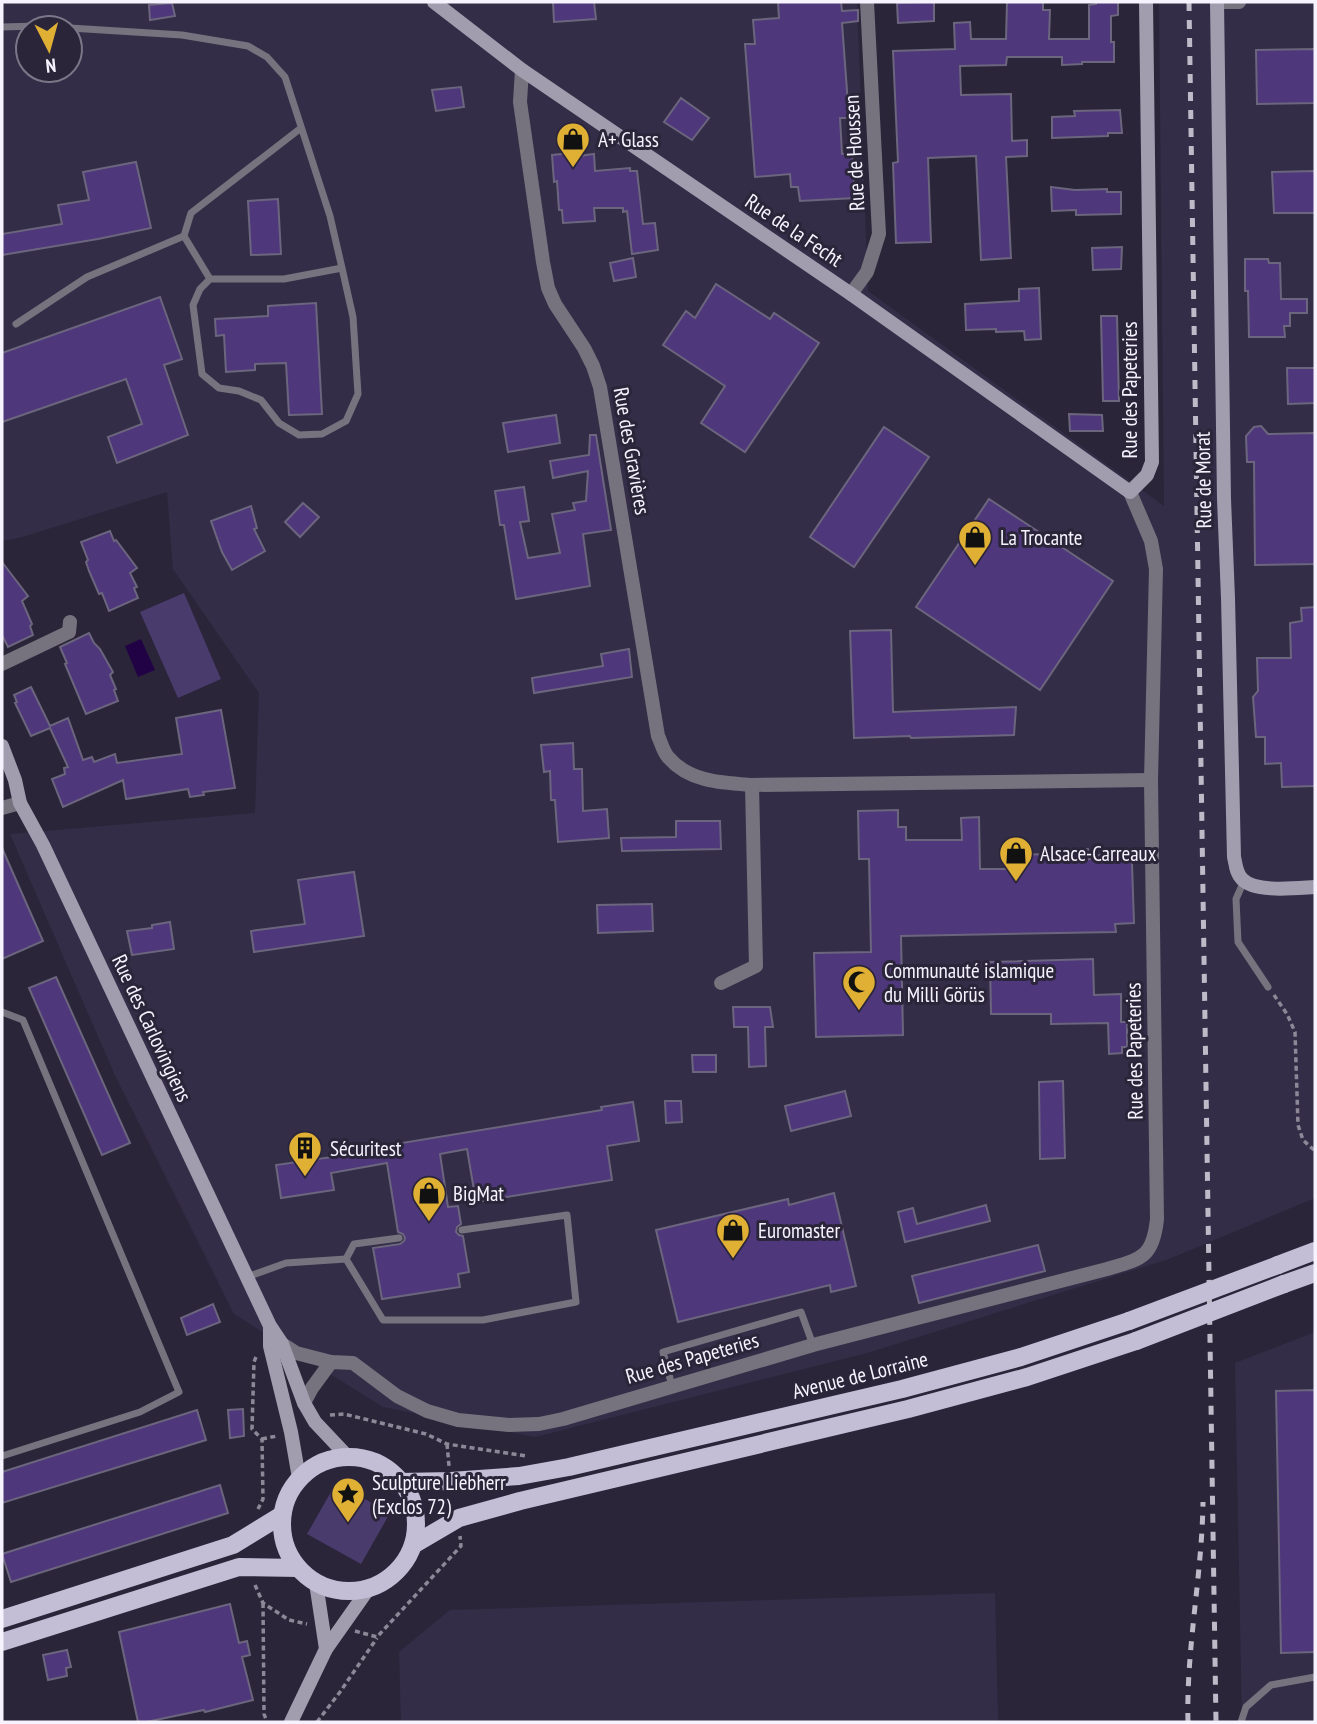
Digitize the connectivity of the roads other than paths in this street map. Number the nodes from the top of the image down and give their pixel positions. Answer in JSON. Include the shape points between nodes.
{"nodes":[{"id":1,"x":434,"y":2,"type":"edge"},
{"id":2,"x":867,"y":2,"type":"edge"},
{"id":3,"x":1146,"y":2,"type":"edge"},
{"id":4,"x":1217,"y":2,"type":"edge"},
{"id":5,"x":1239,"y":2,"type":"edge"},
{"id":6,"x":84,"y":29,"type":"edge"},
{"id":7,"x":522,"y":70,"type":"junction"},
{"id":8,"x":301,"y":128,"type":"junction"},
{"id":9,"x":184,"y":236,"type":"junction"},
{"id":10,"x":342,"y":268,"type":"junction"},
{"id":11,"x":210,"y":279,"type":"junction"},
{"id":12,"x":851,"y":295,"type":"junction"},
{"id":13,"x":16,"y":324,"type":"dead end"},
{"id":14,"x":1130,"y":492,"type":"junction"},
{"id":15,"x":70,"y":622,"type":"dead end"},
{"id":16,"x":2,"y":664,"type":"edge"},
{"id":17,"x":2,"y":746,"type":"edge"},
{"id":18,"x":1152,"y":780,"type":"junction"},
{"id":19,"x":752,"y":785,"type":"junction"},
{"id":20,"x":20,"y":803,"type":"junction"},
{"id":21,"x":2,"y":808,"type":"edge"},
{"id":22,"x":1244,"y":881,"type":"junction"},
{"id":23,"x":1315,"y":887,"type":"edge"},
{"id":24,"x":721,"y":983,"type":"dead end"},
{"id":25,"x":1268,"y":987,"type":"road end"},
{"id":26,"x":2,"y":1012,"type":"edge"},
{"id":27,"x":462,"y":1230,"type":"dead end"},
{"id":28,"x":399,"y":1238,"type":"dead end"},
{"id":29,"x":1315,"y":1251,"type":"edge"},
{"id":30,"x":346,"y":1259,"type":"junction"},
{"id":31,"x":1315,"y":1273,"type":"edge"},
{"id":32,"x":246,"y":1277,"type":"junction"},
{"id":33,"x":270,"y":1326,"type":"junction"},
{"id":34,"x":282,"y":1344,"type":"junction"},
{"id":35,"x":813,"y":1345,"type":"junction"},
{"id":36,"x":331,"y":1362,"type":"junction"},
{"id":37,"x":672,"y":1385,"type":"junction"},
{"id":38,"x":304,"y":1403,"type":"junction"},
{"id":39,"x":2,"y":1456,"type":"edge"},
{"id":40,"x":348,"y":1457,"type":"junction"},
{"id":41,"x":299,"y":1478,"type":"junction"},
{"id":42,"x":401,"y":1482,"type":"junction"},
{"id":43,"x":282,"y":1515,"type":"junction"},
{"id":44,"x":413,"y":1545,"type":"junction"},
{"id":45,"x":298,"y":1568,"type":"junction"},
{"id":46,"x":316,"y":1583,"type":"junction"},
{"id":47,"x":369,"y":1588,"type":"junction"},
{"id":48,"x":2,"y":1619,"type":"edge"},
{"id":49,"x":2,"y":1642,"type":"edge"},
{"id":50,"x":326,"y":1649,"type":"junction"},
{"id":51,"x":1315,"y":1677,"type":"edge"},
{"id":52,"x":291,"y":1722,"type":"edge"},
{"id":53,"x":1241,"y":1722,"type":"edge"}],
"edges":[{"from":1,"to":7,"type":"street","name":"Rue de la Fecht"},
{"from":2,"to":12,"type":"street","name":"Rue de Houssen","via":[[879,234],[867,272]]},
{"from":3,"to":14,"type":"street","name":"Rue des Papeteries","via":[[1152,462],[1147,475]]},
{"from":4,"to":5,"type":"street"},
{"from":4,"to":22,"type":"street","name":"Rue de Morat","via":[[1234,857]]},
{"from":6,"to":8,"type":"lane","via":[[248,46],[267,57],[285,77]]},
{"from":7,"to":12,"type":"street","name":"Rue de la Fecht"},
{"from":7,"to":19,"type":"street","name":"Rue des Gravières","via":[[520,102],[545,275],[555,304],[584,348],[600,387],[658,736],[667,756],[688,774],[715,783]]},
{"from":8,"to":9,"type":"lane","via":[[191,213]]},
{"from":8,"to":10,"type":"lane"},
{"from":9,"to":11,"type":"lane"},
{"from":9,"to":13,"type":"lane","via":[[87,277]]},
{"from":10,"to":11,"type":"lane","via":[[284,279]]},
{"from":10,"to":11,"type":"lane","via":[[353,317],[358,394],[346,421],[322,434],[299,435],[279,423],[261,400],[219,388],[202,374],[193,305]]},
{"from":12,"to":14,"type":"street","name":"Rue de la Fecht"},
{"from":14,"to":18,"type":"street","name":"Rue des Papeteries","via":[[1151,541],[1156,569]]},
{"from":15,"to":16,"type":"street","via":[[68,632]]},
{"from":17,"to":20,"type":"street","name":"Rue des Carlovingiens"},
{"from":18,"to":19,"type":"street","name":"Rue des Gravières"},
{"from":18,"to":35,"type":"street","name":"Rue des Papeteries","via":[[1157,1220],[1150,1250],[1134,1261],[1107,1269]]},
{"from":19,"to":24,"type":"street","via":[[756,966]]},
{"from":20,"to":21,"type":"street"},
{"from":20,"to":32,"type":"street","name":"Rue des Carlovingiens"},
{"from":22,"to":23,"type":"street","via":[[1269,888]]},
{"from":22,"to":25,"type":"lane","via":[[1236,899],[1238,942]]},
{"from":26,"to":39,"type":"lane","via":[[23,1020],[179,1392],[140,1412]]},
{"from":27,"to":30,"type":"lane","via":[[567,1215],[576,1302],[483,1320],[383,1321]]},
{"from":28,"to":30,"type":"lane","via":[[354,1244]]},
{"from":29,"to":42,"type":"main road","name":"Avenue de Lorraine","bridge":true,"via":[[1129,1321],[902,1389],[569,1467],[519,1476]]},
{"from":30,"to":32,"type":"lane","via":[[286,1263]]},
{"from":31,"to":44,"type":"main road","name":"Avenue de Lorraine","bridge":true,"via":[[1027,1377],[520,1501],[459,1518]]},
{"from":32,"to":33,"type":"street","name":"Rue des Carlovingiens"},
{"from":33,"to":34,"type":"street","name":"Rue des Carlovingiens"},
{"from":33,"to":41,"type":"street","name":"Rue des Carlovingiens","via":[[270,1346]]},
{"from":34,"to":36,"type":"street","name":"Rue des Papeteries","via":[[296,1353]]},
{"from":34,"to":38,"type":"street","name":"Rue des Carlovingiens"},
{"from":35,"to":37,"type":"street","name":"Rue des Papeteries"},
{"from":35,"to":37,"type":"lane","via":[[801,1312],[663,1352]]},
{"from":36,"to":37,"type":"street","name":"Rue des Papeteries","via":[[353,1363],[397,1396],[427,1411],[458,1420],[509,1425],[563,1419]]},
{"from":36,"to":38,"type":"street"},
{"from":38,"to":40,"type":"street","name":"Rue des Carlovingiens"},
{"from":40,"to":41,"type":"main road","via":[[330,1459]]},
{"from":40,"to":42,"type":"main road","via":[[368,1459]]},
{"from":41,"to":43,"type":"main road"},
{"from":42,"to":44,"type":"main road","via":[[412,1501]]},
{"from":43,"to":45,"type":"main road","via":[[287,1552]]},
{"from":43,"to":48,"type":"main road","via":[[233,1545]]},
{"from":44,"to":47,"type":"main road","via":[[388,1578]]},
{"from":45,"to":46,"type":"main road"},
{"from":45,"to":49,"type":"main road","via":[[239,1567]]},
{"from":46,"to":47,"type":"main road","via":[[333,1590]]},
{"from":46,"to":50,"type":"street"},
{"from":47,"to":50,"type":"street"},
{"from":50,"to":52,"type":"street"},
{"from":51,"to":53,"type":"lane","via":[[1270,1685],[1245,1707]]}]}
